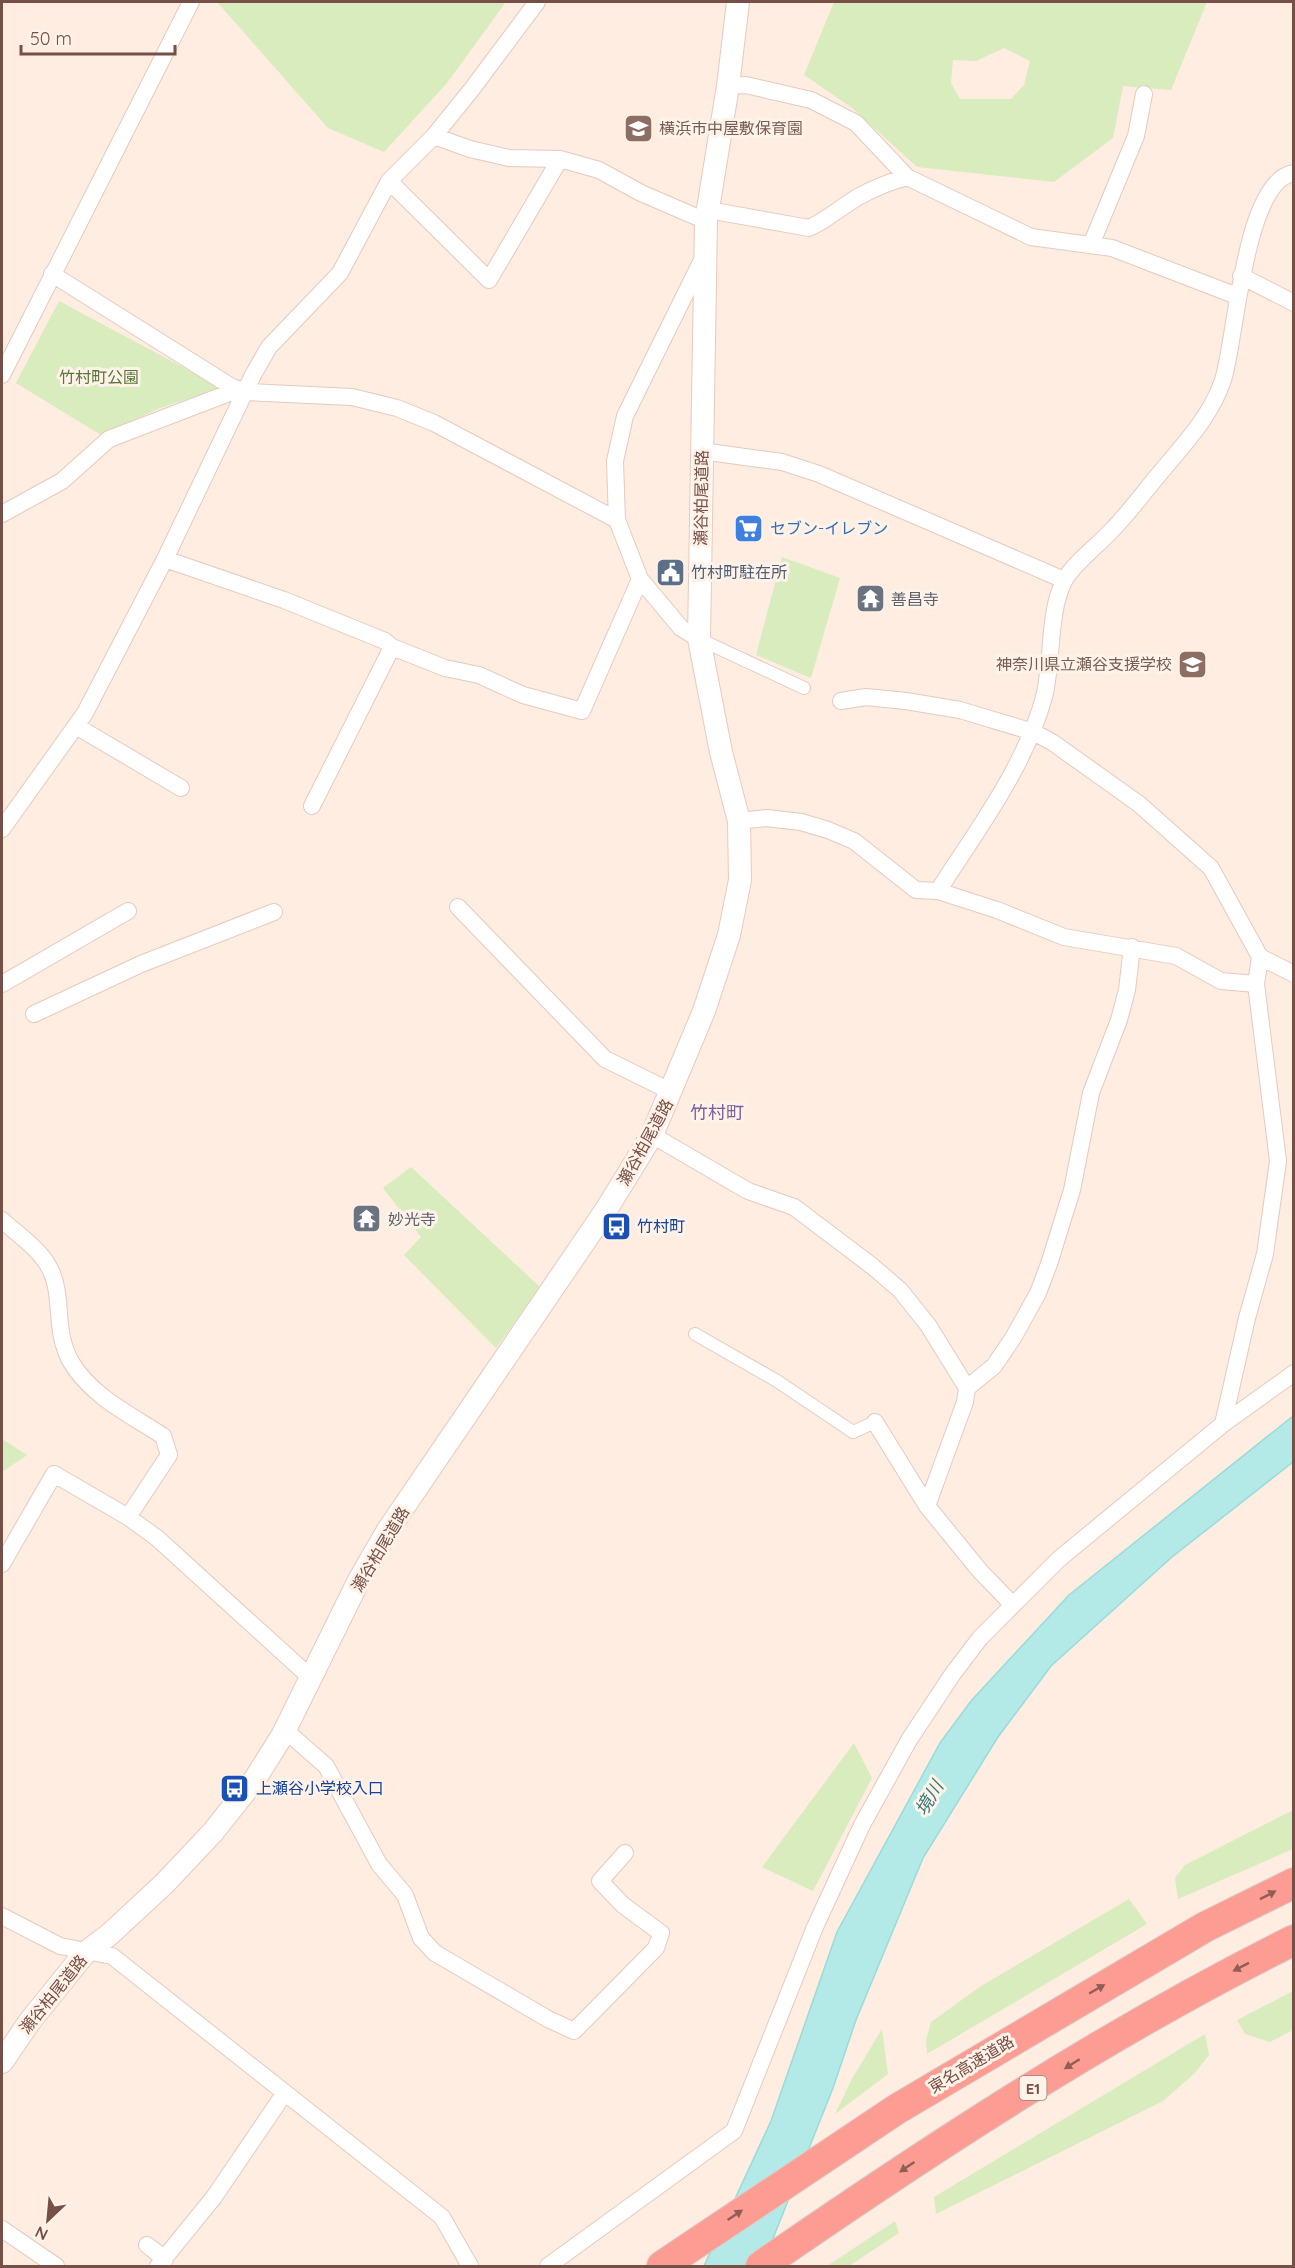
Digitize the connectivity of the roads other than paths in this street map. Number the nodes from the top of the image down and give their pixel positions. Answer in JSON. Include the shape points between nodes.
{"nodes":[{"id":1,"x":191,"y":2,"type":"edge"},
{"id":2,"x":537,"y":2,"type":"edge"},
{"id":3,"x":738,"y":2,"type":"edge"},
{"id":4,"x":728,"y":86,"type":"junction"},
{"id":5,"x":1144,"y":94,"type":"dead end"},
{"id":6,"x":434,"y":136,"type":"junction"},
{"id":7,"x":560,"y":159,"type":"junction"},
{"id":8,"x":1293,"y":173,"type":"edge"},
{"id":9,"x":907,"y":177,"type":"junction"},
{"id":10,"x":389,"y":181,"type":"junction"},
{"id":11,"x":707,"y":215,"type":"junction"},
{"id":12,"x":1091,"y":245,"type":"junction"},
{"id":13,"x":706,"y":251,"type":"junction"},
{"id":14,"x":52,"y":274,"type":"junction"},
{"id":15,"x":1241,"y":276,"type":"junction"},
{"id":16,"x":1237,"y":296,"type":"junction"},
{"id":17,"x":1293,"y":303,"type":"edge"},
{"id":18,"x":2,"y":375,"type":"edge"},
{"id":19,"x":246,"y":392,"type":"junction"},
{"id":20,"x":701,"y":451,"type":"junction"},
{"id":21,"x":2,"y":514,"type":"edge"},
{"id":22,"x":617,"y":520,"type":"junction"},
{"id":23,"x":165,"y":559,"type":"junction"},
{"id":24,"x":640,"y":579,"type":"junction"},
{"id":25,"x":1064,"y":580,"type":"junction"},
{"id":26,"x":699,"y":639,"type":"junction"},
{"id":27,"x":392,"y":647,"type":"junction"},
{"id":28,"x":804,"y":688,"type":"dead end"},
{"id":29,"x":841,"y":701,"type":"dead end"},
{"id":30,"x":76,"y":726,"type":"junction"},
{"id":31,"x":1033,"y":732,"type":"junction"},
{"id":32,"x":181,"y":788,"type":"dead end"},
{"id":33,"x":312,"y":806,"type":"dead end"},
{"id":34,"x":739,"y":821,"type":"junction"},
{"id":35,"x":2,"y":829,"type":"edge"},
{"id":36,"x":938,"y":891,"type":"junction"},
{"id":37,"x":458,"y":907,"type":"dead end"},
{"id":38,"x":128,"y":911,"type":"dead end"},
{"id":39,"x":274,"y":912,"type":"dead end"},
{"id":40,"x":1132,"y":947,"type":"junction"},
{"id":41,"x":1260,"y":957,"type":"junction"},
{"id":42,"x":1293,"y":974,"type":"edge"},
{"id":43,"x":2,"y":984,"type":"edge"},
{"id":44,"x":1256,"y":984,"type":"junction"},
{"id":45,"x":34,"y":1014,"type":"dead end"},
{"id":46,"x":672,"y":1092,"type":"junction"},
{"id":47,"x":652,"y":1135,"type":"junction"},
{"id":48,"x":2,"y":1220,"type":"edge"},
{"id":49,"x":695,"y":1334,"type":"dead end"},
{"id":50,"x":1293,"y":1373,"type":"edge"},
{"id":51,"x":967,"y":1388,"type":"junction"},
{"id":52,"x":876,"y":1422,"type":"joint"},
{"id":53,"x":1223,"y":1424,"type":"junction"},
{"id":54,"x":927,"y":1506,"type":"junction"},
{"id":55,"x":128,"y":1517,"type":"junction"},
{"id":56,"x":2,"y":1564,"type":"edge"},
{"id":57,"x":1012,"y":1604,"type":"junction"},
{"id":58,"x":310,"y":1677,"type":"junction"},
{"id":59,"x":285,"y":1730,"type":"junction"},
{"id":60,"x":625,"y":1853,"type":"dead end"},
{"id":61,"x":1293,"y":1883,"type":"edge"},
{"id":62,"x":2,"y":1916,"type":"edge"},
{"id":63,"x":1293,"y":1941,"type":"edge"},
{"id":64,"x":85,"y":1953,"type":"junction"},
{"id":65,"x":2,"y":2062,"type":"edge"},
{"id":66,"x":284,"y":2094,"type":"junction"},
{"id":67,"x":2,"y":2229,"type":"edge"},
{"id":68,"x":147,"y":2245,"type":"dead end"},
{"id":69,"x":771,"y":2259,"type":"edge"},
{"id":70,"x":161,"y":2263,"type":"edge"},
{"id":71,"x":56,"y":2266,"type":"edge"},
{"id":72,"x":470,"y":2266,"type":"edge"},
{"id":73,"x":548,"y":2266,"type":"edge"},
{"id":74,"x":662,"y":2266,"type":"edge"}],
"edges":[{"from":1,"to":14,"type":"street"},
{"from":2,"to":6,"type":"street"},
{"from":3,"to":4,"type":"main road","name":"瀬谷柏尾道路"},
{"from":4,"to":9,"type":"street","via":[[746,85],[811,100],[856,123]]},
{"from":4,"to":11,"type":"main road","name":"瀬谷柏尾道路"},
{"from":5,"to":12,"type":"street","via":[[1136,136]]},
{"from":6,"to":7,"type":"street","via":[[509,158]]},
{"from":6,"to":10,"type":"street"},
{"from":7,"to":10,"type":"street","via":[[489,280]]},
{"from":7,"to":11,"type":"street","via":[[599,170],[641,193]]},
{"from":8,"to":15,"type":"street","via":[[1274,184],[1264,197]]},
{"from":9,"to":11,"type":"street","via":[[884,183],[809,228]]},
{"from":9,"to":12,"type":"street","via":[[1031,237]]},
{"from":10,"to":19,"type":"street","via":[[340,273],[269,347]]},
{"from":11,"to":13,"type":"main road","name":"瀬谷柏尾道路"},
{"from":12,"to":16,"type":"street","via":[[1112,248]]},
{"from":13,"to":20,"type":"main road","name":"瀬谷柏尾道路"},
{"from":13,"to":22,"type":"street","via":[[625,416],[615,460]]},
{"from":14,"to":18,"type":"street"},
{"from":14,"to":19,"type":"street","via":[[232,387]]},
{"from":15,"to":16,"type":"street"},
{"from":15,"to":17,"type":"street"},
{"from":16,"to":25,"type":"street","via":[[1226,372],[1216,402],[1118,524]]},
{"from":19,"to":21,"type":"street","via":[[230,393],[109,439],[62,481]]},
{"from":19,"to":22,"type":"street","via":[[352,397],[397,408],[434,423]]},
{"from":19,"to":23,"type":"street"},
{"from":20,"to":25,"type":"street","via":[[783,462],[819,474]]},
{"from":20,"to":26,"type":"main road","name":"瀬谷柏尾道路"},
{"from":22,"to":24,"type":"street"},
{"from":23,"to":27,"type":"street","via":[[284,600],[385,640]]},
{"from":23,"to":30,"type":"street"},
{"from":24,"to":26,"type":"street","via":[[681,628]]},
{"from":24,"to":27,"type":"street","via":[[582,711],[523,695],[479,675],[445,668]]},
{"from":25,"to":31,"type":"street","via":[[1053,621],[1044,695]]},
{"from":26,"to":28,"type":"street"},
{"from":26,"to":34,"type":"main road","name":"瀬谷柏尾道路","via":[[721,755]]},
{"from":27,"to":33,"type":"street"},
{"from":29,"to":31,"type":"street","via":[[906,700],[960,710]]},
{"from":30,"to":32,"type":"street"},
{"from":30,"to":35,"type":"street"},
{"from":31,"to":36,"type":"street"},
{"from":31,"to":41,"type":"street","via":[[1139,804],[1211,868]]},
{"from":34,"to":36,"type":"street","via":[[801,822],[828,830],[854,841],[916,890]]},
{"from":34,"to":46,"type":"main road","name":"瀬谷柏尾道路","via":[[740,880],[729,935]]},
{"from":36,"to":40,"type":"street","via":[[1064,937]]},
{"from":37,"to":46,"type":"street","via":[[605,1059]]},
{"from":38,"to":43,"type":"street"},
{"from":39,"to":45,"type":"street","via":[[141,964]]},
{"from":40,"to":44,"type":"street","via":[[1186,959],[1221,981]]},
{"from":40,"to":51,"type":"street","via":[[1127,990],[1091,1094],[1072,1190],[1049,1264],[1013,1338],[994,1366]]},
{"from":41,"to":42,"type":"street"},
{"from":41,"to":44,"type":"street"},
{"from":44,"to":53,"type":"street","via":[[1278,1161],[1265,1254],[1246,1318]]},
{"from":46,"to":47,"type":"main road","name":"瀬谷柏尾道路"},
{"from":47,"to":51,"type":"street","via":[[748,1191],[794,1207],[872,1266],[900,1290],[921,1316]]},
{"from":47,"to":58,"type":"main road","name":"瀬谷柏尾道路","via":[[388,1530]]},
{"from":48,"to":55,"type":"street","via":[[50,1268],[61,1341],[72,1363],[93,1389],[163,1436],[169,1455]]},
{"from":49,"to":52,"type":"street","via":[[777,1381],[853,1432]]},
{"from":50,"to":53,"type":"street"},
{"from":51,"to":54,"type":"street"},
{"from":52,"to":54,"type":"street"},
{"from":53,"to":57,"type":"street","via":[[1059,1559]]},
{"from":54,"to":57,"type":"street"},
{"from":55,"to":56,"type":"street","via":[[54,1474]]},
{"from":55,"to":58,"type":"street","via":[[157,1538]]},
{"from":57,"to":73,"type":"street","via":[[952,1675],[909,1740],[862,1825],[815,1927],[734,2131]]},
{"from":58,"to":59,"type":"main road","name":"瀬谷柏尾道路"},
{"from":59,"to":60,"type":"street","via":[[326,1766],[379,1864],[405,1895],[421,1938],[435,1953],[574,2031],[656,1948],[661,1933],[623,1905],[600,1881]]},
{"from":59,"to":64,"type":"main road","name":"瀬谷柏尾道路","via":[[255,1779],[213,1832],[165,1883]]},
{"from":74,"to":61,"type":"highway","name":"東名高速道路","one_way":true,"via":[[897,2109],[1205,1927]]},
{"from":62,"to":64,"type":"street","via":[[60,1946]]},
{"from":63,"to":69,"type":"highway","number":"E1","one_way":true,"via":[[1096,2049],[941,2144]]},
{"from":64,"to":65,"type":"main road","name":"瀬谷柏尾道路"},
{"from":64,"to":66,"type":"street","via":[[112,1956]]},
{"from":66,"to":70,"type":"street","via":[[214,2197]]},
{"from":66,"to":72,"type":"street","via":[[442,2217]]},
{"from":67,"to":71,"type":"street"},
{"from":68,"to":70,"type":"street"}]}
